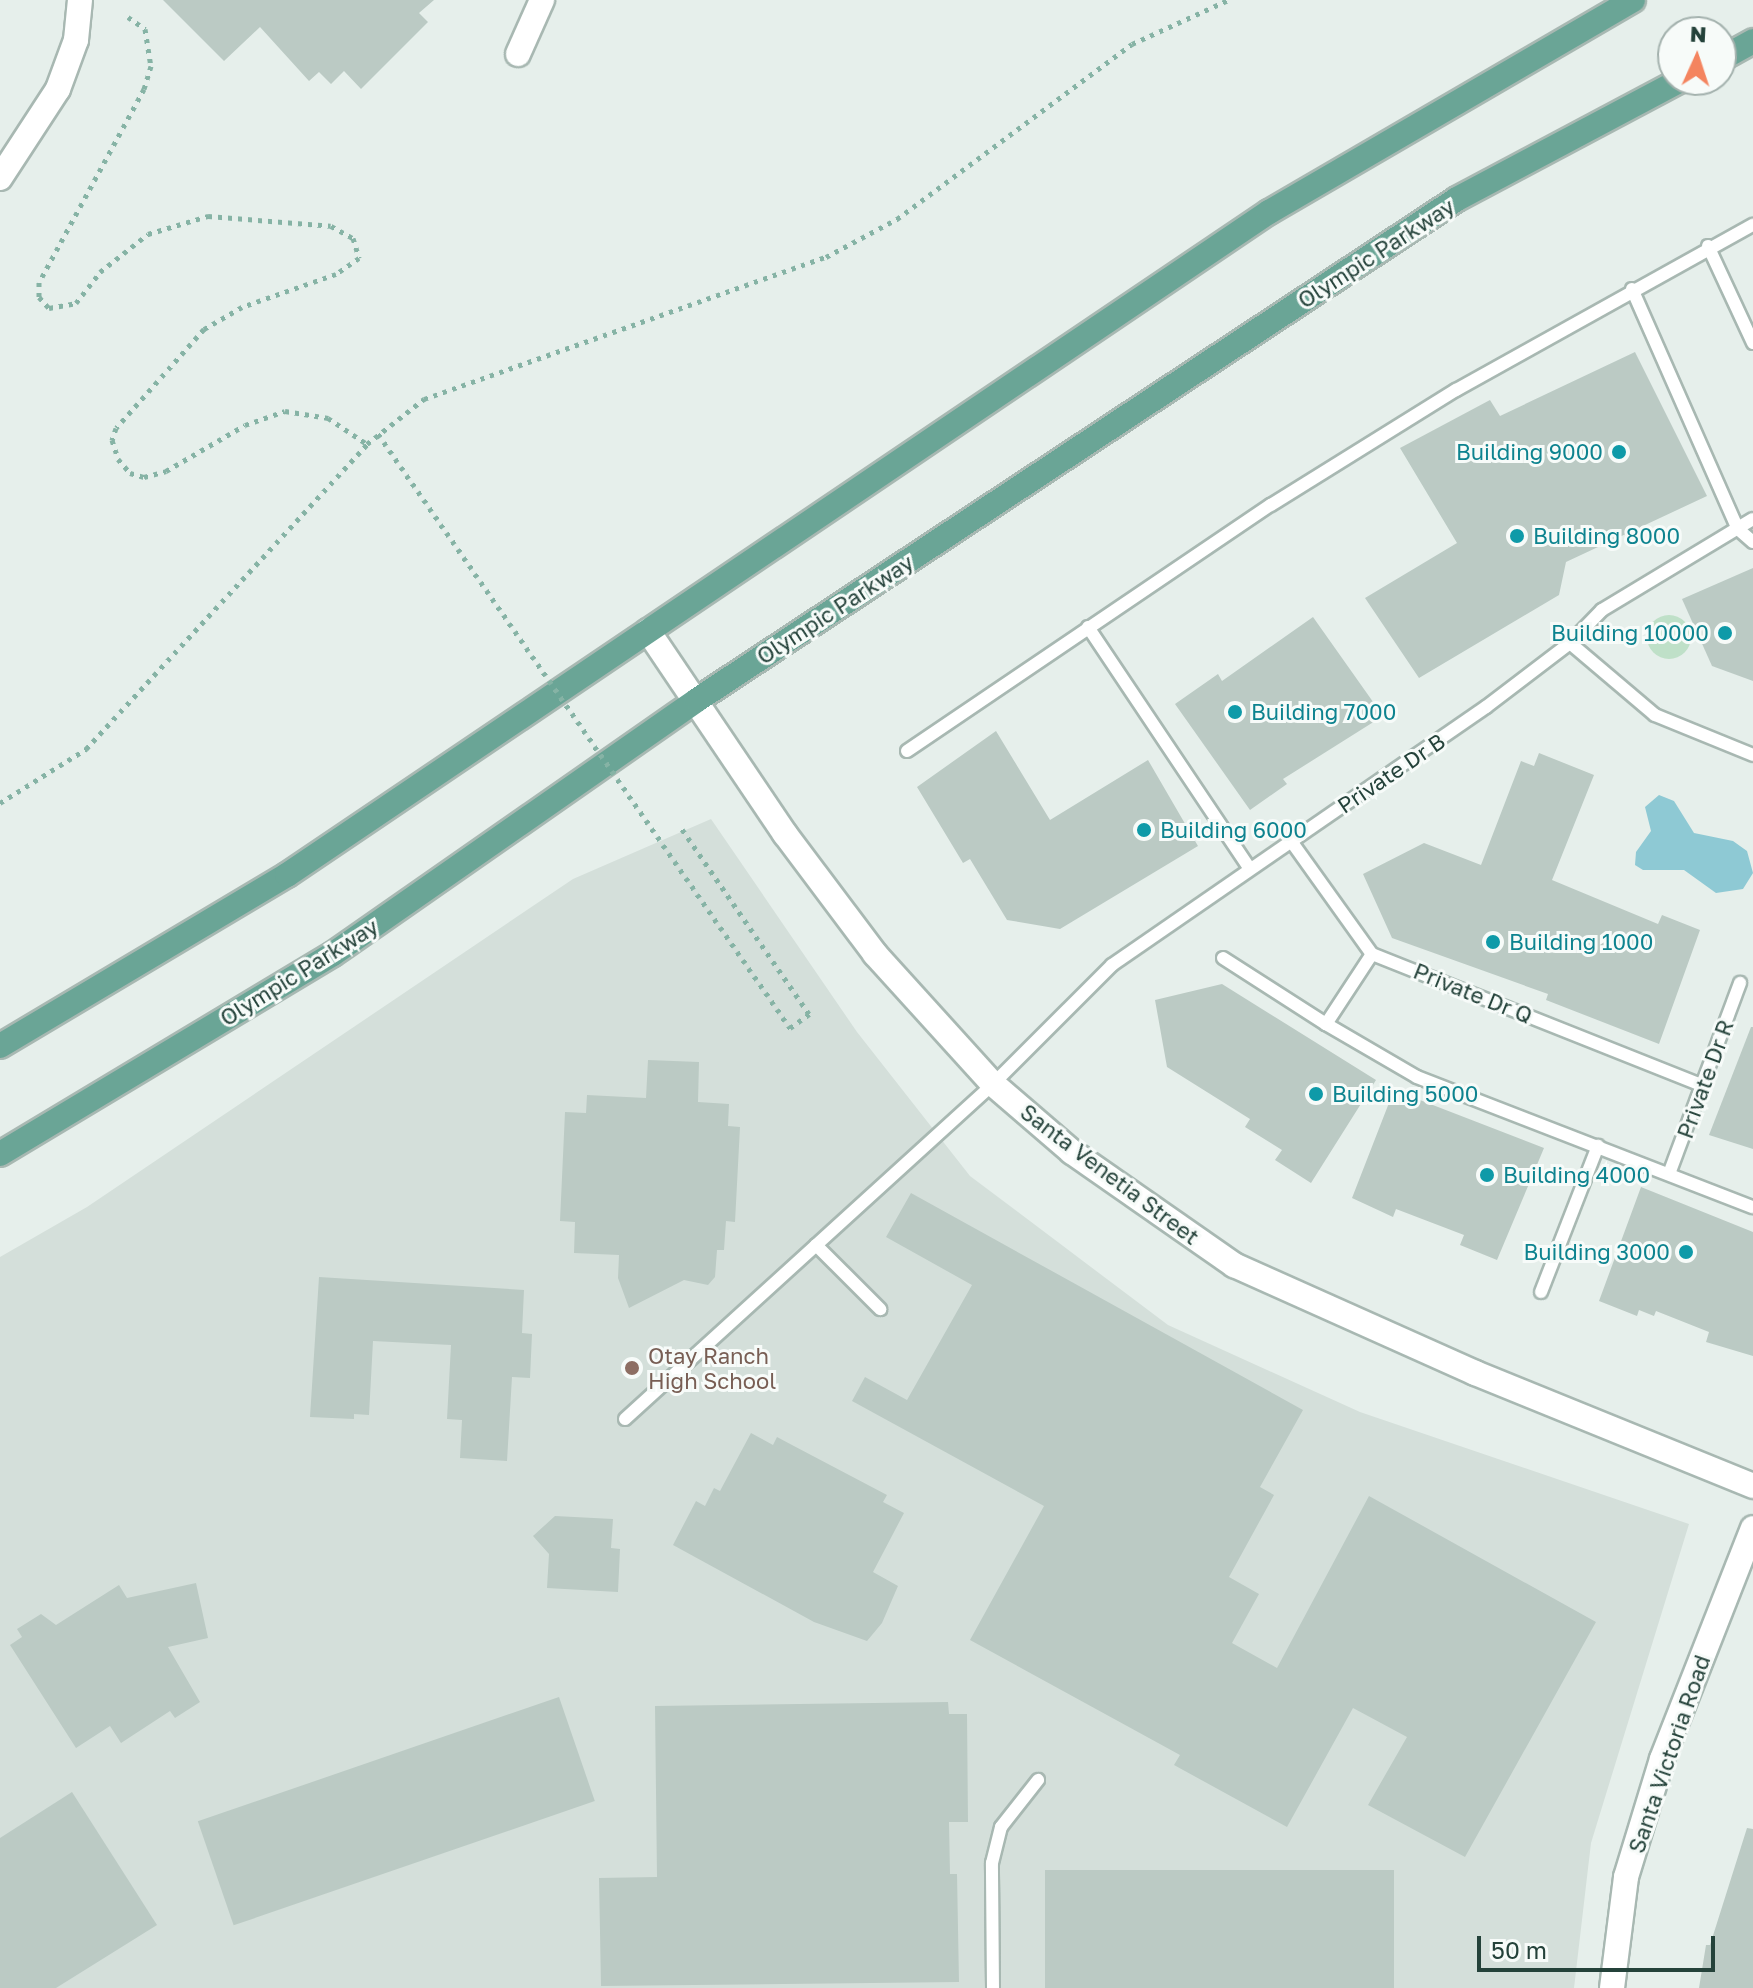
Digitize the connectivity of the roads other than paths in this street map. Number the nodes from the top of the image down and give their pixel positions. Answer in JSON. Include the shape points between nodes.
{"nodes":[{"id":1,"x":80,"y":0,"type":"edge"},
{"id":2,"x":542,"y":0,"type":"edge"},
{"id":3,"x":1633,"y":0,"type":"edge"},
{"id":4,"x":518,"y":54,"type":"dead end"},
{"id":5,"x":1657,"y":93,"type":"edge"},
{"id":6,"x":0,"y":178,"type":"edge"},
{"id":7,"x":1753,"y":225,"type":"edge"},
{"id":8,"x":1708,"y":246,"type":"junction"},
{"id":9,"x":1632,"y":289,"type":"junction"},
{"id":10,"x":1753,"y":343,"type":"edge"},
{"id":11,"x":1753,"y":519,"type":"edge"},
{"id":12,"x":1738,"y":529,"type":"junction"},
{"id":13,"x":1753,"y":542,"type":"edge"},
{"id":14,"x":1088,"y":627,"type":"junction"},
{"id":15,"x":648,"y":631,"type":"junction"},
{"id":16,"x":1570,"y":643,"type":"junction"},
{"id":17,"x":697,"y":700,"type":"junction"},
{"id":18,"x":907,"y":751,"type":"dead end"},
{"id":19,"x":1753,"y":755,"type":"edge"},
{"id":20,"x":1291,"y":841,"type":"junction"},
{"id":21,"x":1250,"y":869,"type":"junction"},
{"id":22,"x":1372,"y":954,"type":"junction"},
{"id":23,"x":1223,"y":958,"type":"dead end"},
{"id":24,"x":1740,"y":983,"type":"dead end"},
{"id":25,"x":1326,"y":1024,"type":"junction"},
{"id":26,"x":0,"y":1046,"type":"edge"},
{"id":27,"x":993,"y":1084,"type":"junction"},
{"id":28,"x":1702,"y":1085,"type":"junction"},
{"id":29,"x":1598,"y":1146,"type":"junction"},
{"id":30,"x":0,"y":1154,"type":"edge"},
{"id":31,"x":1669,"y":1174,"type":"junction"},
{"id":32,"x":1753,"y":1207,"type":"edge"},
{"id":33,"x":816,"y":1245,"type":"junction"},
{"id":34,"x":1541,"y":1292,"type":"dead end"},
{"id":35,"x":880,"y":1309,"type":"dead end"},
{"id":36,"x":625,"y":1419,"type":"dead end"},
{"id":37,"x":1753,"y":1486,"type":"edge"},
{"id":38,"x":1753,"y":1528,"type":"edge"},
{"id":39,"x":1038,"y":1780,"type":"dead end"},
{"id":40,"x":993,"y":1988,"type":"edge"},
{"id":41,"x":1612,"y":1988,"type":"edge"}],
"edges":[{"from":1,"to":6,"type":"street","via":[[76,40],[58,89]]},
{"from":2,"to":4,"type":"street"},
{"from":3,"to":15,"type":"main road","via":[[1269,212]]},
{"from":5,"to":17,"type":"main road","name":"Olympic Parkway","via":[[1457,199]]},
{"from":7,"to":8,"type":"lane"},
{"from":8,"to":9,"type":"lane"},
{"from":8,"to":10,"type":"lane"},
{"from":9,"to":12,"type":"lane"},
{"from":9,"to":14,"type":"lane","via":[[1456,390]]},
{"from":11,"to":12,"type":"lane","name":"Private Dr B"},
{"from":12,"to":13,"type":"lane"},
{"from":12,"to":16,"type":"lane","name":"Private Dr B","via":[[1602,610]]},
{"from":14,"to":18,"type":"lane"},
{"from":14,"to":21,"type":"lane"},
{"from":15,"to":17,"type":"street","name":"Santa Venetia Street"},
{"from":15,"to":26,"type":"main road","via":[[287,875]]},
{"from":16,"to":19,"type":"lane","via":[[1655,715]]},
{"from":16,"to":20,"type":"lane","name":"Private Dr B"},
{"from":17,"to":27,"type":"street","name":"Santa Venetia Street","via":[[785,834],[875,954]]},
{"from":17,"to":30,"type":"main road","name":"Olympic Parkway","via":[[333,954]]},
{"from":20,"to":21,"type":"lane","name":"Private Dr B"},
{"from":20,"to":22,"type":"lane"},
{"from":21,"to":27,"type":"lane","name":"Private Dr B","via":[[1112,965]]},
{"from":22,"to":25,"type":"lane"},
{"from":22,"to":28,"type":"lane","name":"Private Dr Q"},
{"from":23,"to":25,"type":"lane"},
{"from":24,"to":28,"type":"lane","name":"Private Dr R"},
{"from":25,"to":29,"type":"lane","via":[[1417,1077]]},
{"from":27,"to":33,"type":"lane","name":"Private Dr B"},
{"from":27,"to":37,"type":"street","name":"Santa Venetia Street","via":[[1072,1152],[1234,1265],[1475,1373]]},
{"from":28,"to":31,"type":"lane","name":"Private Dr R"},
{"from":29,"to":31,"type":"lane"},
{"from":29,"to":34,"type":"lane"},
{"from":31,"to":32,"type":"lane"},
{"from":33,"to":35,"type":"lane"},
{"from":33,"to":36,"type":"lane","name":"Private Dr B"},
{"from":38,"to":41,"type":"street","name":"Santa Victoria Road","via":[[1662,1759],[1626,1877]]},
{"from":39,"to":40,"type":"lane","via":[[1001,1827],[992,1863]]}]}
